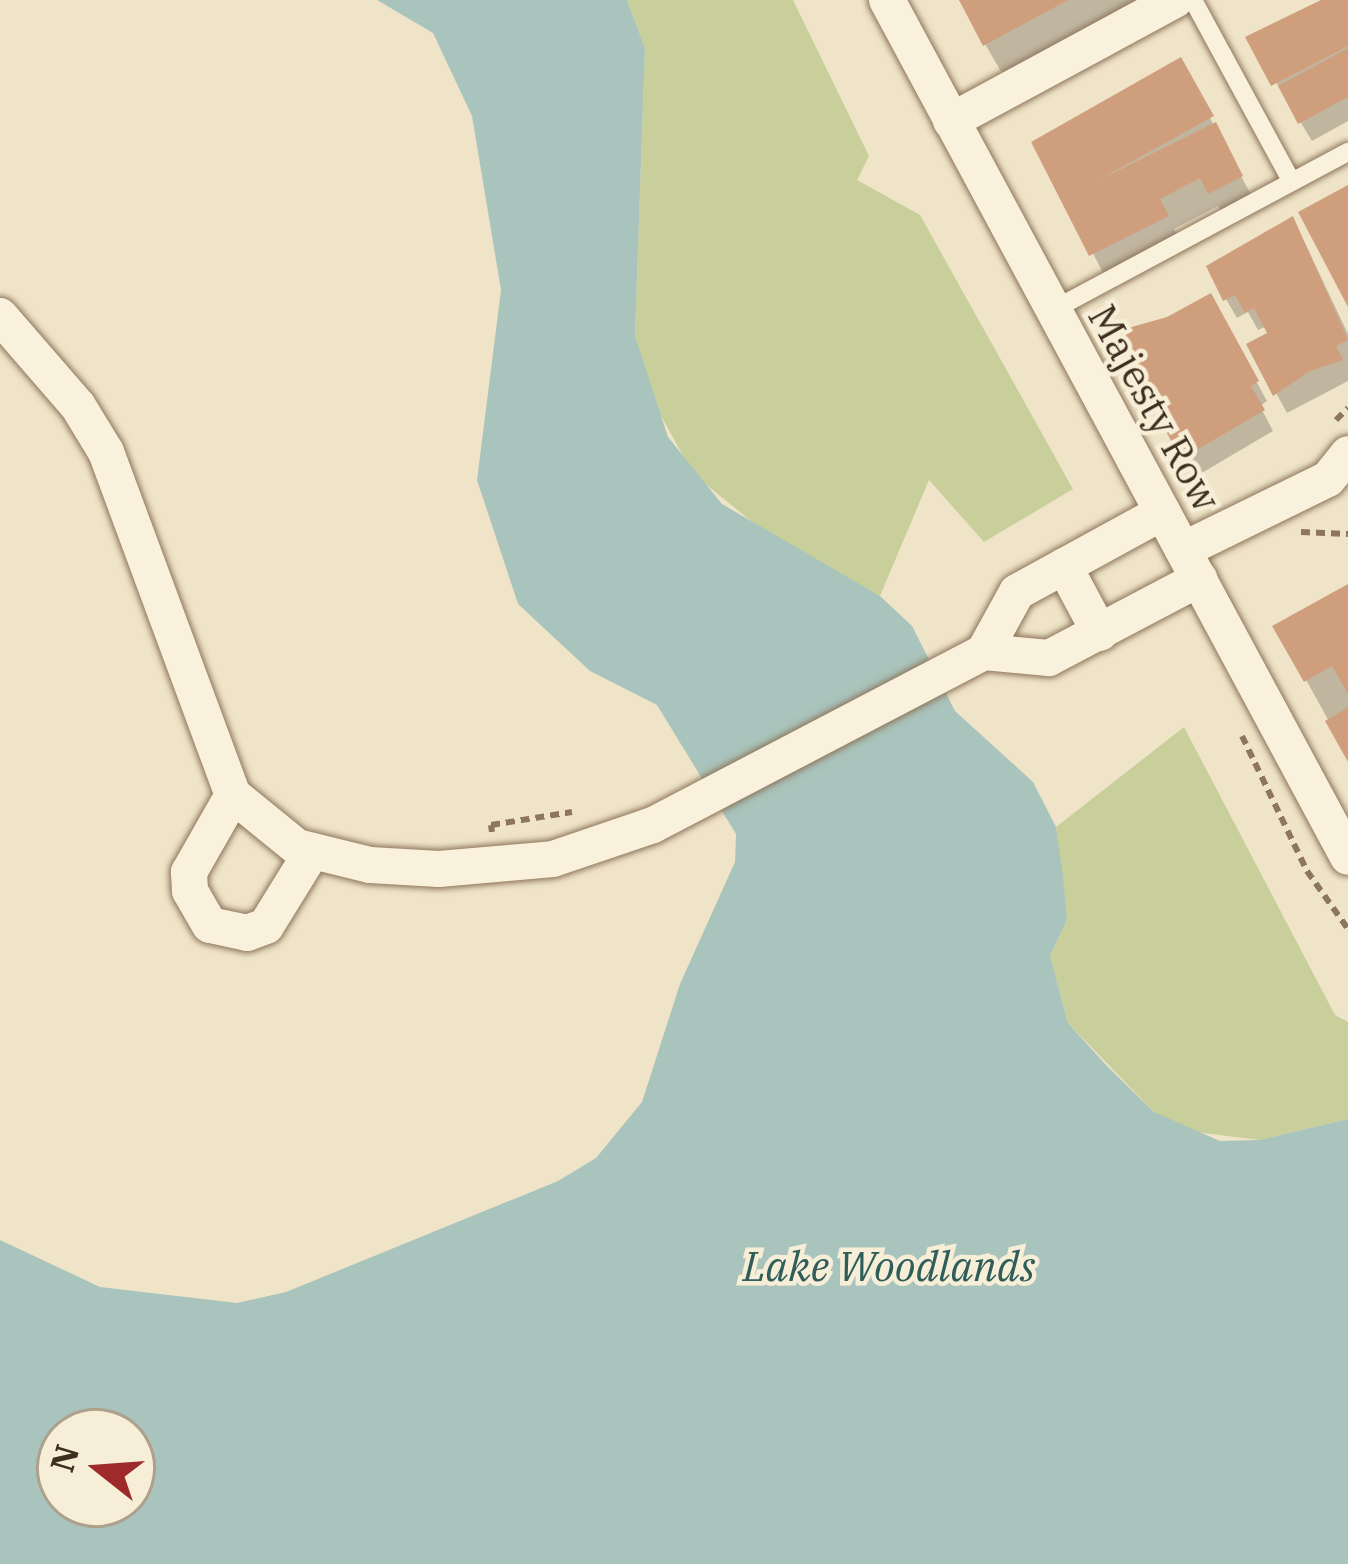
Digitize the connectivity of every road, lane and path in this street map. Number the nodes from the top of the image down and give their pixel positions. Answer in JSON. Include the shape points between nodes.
{"nodes":[{"id":1,"x":887,"y":0,"type":"edge"},
{"id":2,"x":1175,"y":0,"type":"edge"},
{"id":3,"x":1193,"y":0,"type":"edge"},
{"id":4,"x":951,"y":121,"type":"junction"},
{"id":5,"x":1348,"y":152,"type":"edge"},
{"id":6,"x":1292,"y":182,"type":"junction"},
{"id":7,"x":1053,"y":310,"type":"junction"},
{"id":8,"x":0,"y":316,"type":"edge"},
{"id":9,"x":1341,"y":473,"type":"edge"},
{"id":10,"x":1163,"y":512,"type":"junction"},
{"id":11,"x":1191,"y":564,"type":"junction"},
{"id":12,"x":1064,"y":566,"type":"junction"},
{"id":13,"x":1100,"y":633,"type":"junction"},
{"id":14,"x":985,"y":652,"type":"junction"},
{"id":15,"x":1239,"y":727,"type":"dead end"},
{"id":16,"x":233,"y":795,"type":"junction"},
{"id":17,"x":1343,"y":836,"type":"edge"},
{"id":18,"x":311,"y":853,"type":"junction"},
{"id":19,"x":1348,"y":929,"type":"edge"}],
"edges":[{"from":1,"to":4,"type":"street","name":"Majesty Row"},
{"from":2,"to":4,"type":"street"},
{"from":3,"to":6,"type":"lane"},
{"from":4,"to":7,"type":"street","name":"Majesty Row"},
{"from":5,"to":6,"type":"lane"},
{"from":6,"to":7,"type":"lane"},
{"from":7,"to":10,"type":"street","name":"Majesty Row"},
{"from":8,"to":16,"type":"street","via":[[78,406],[106,452]]},
{"from":9,"to":11,"type":"street"},
{"from":10,"to":11,"type":"street","name":"Majesty Row"},
{"from":10,"to":12,"type":"street"},
{"from":11,"to":13,"type":"street"},
{"from":11,"to":17,"type":"street","name":"Majesty Row"},
{"from":12,"to":13,"type":"street"},
{"from":12,"to":14,"type":"street","via":[[1010,599]]},
{"from":13,"to":14,"type":"street","via":[[1042,660]]},
{"from":14,"to":18,"type":"street","via":[[622,839],[554,859],[439,869]]},
{"from":15,"to":19,"type":"path","via":[[1241,746],[1307,871]]},
{"from":16,"to":18,"type":"street","via":[[265,827]]},
{"from":16,"to":18,"type":"street","via":[[189,872],[190,891],[210,925],[247,933],[266,926]]}]}
